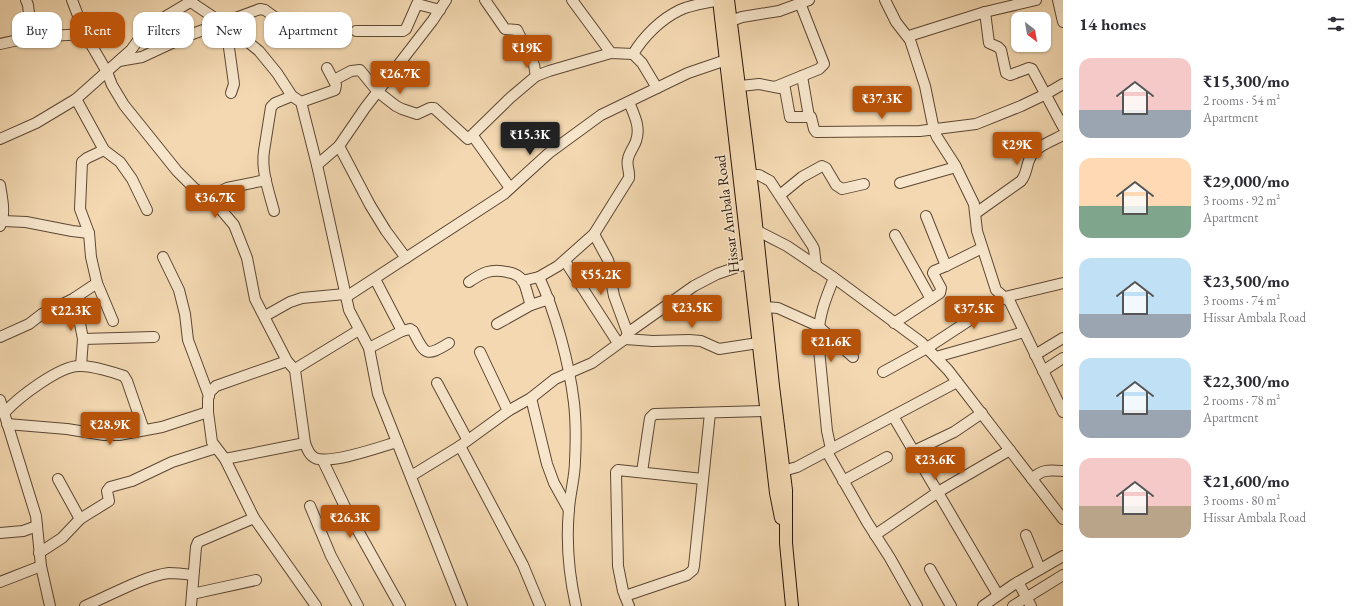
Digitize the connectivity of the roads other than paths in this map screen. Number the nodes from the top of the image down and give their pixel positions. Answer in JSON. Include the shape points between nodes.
{"nodes":[{"id":1,"x":26,"y":0,"type":"edge"},
{"id":2,"x":72,"y":0,"type":"edge"},
{"id":3,"x":446,"y":0,"type":"edge"},
{"id":4,"x":486,"y":0,"type":"edge"},
{"id":5,"x":572,"y":0,"type":"edge"},
{"id":6,"x":719,"y":0,"type":"edge"},
{"id":7,"x":728,"y":0,"type":"edge"},
{"id":8,"x":885,"y":0,"type":"edge"},
{"id":9,"x":1036,"y":0,"type":"edge"},
{"id":10,"x":1058,"y":0,"type":"edge"},
{"id":11,"x":189,"y":1,"type":"edge"},
{"id":12,"x":701,"y":2,"type":"edge"},
{"id":13,"x":804,"y":2,"type":"edge"},
{"id":14,"x":440,"y":10,"type":"junction"},
{"id":15,"x":29,"y":12,"type":"edge"},
{"id":16,"x":77,"y":12,"type":"edge"},
{"id":17,"x":206,"y":12,"type":"edge"},
{"id":18,"x":256,"y":12,"type":"edge"},
{"id":19,"x":267,"y":12,"type":"edge"},
{"id":20,"x":985,"y":12,"type":"junction"},
{"id":21,"x":1063,"y":22,"type":"edge"},
{"id":22,"x":726,"y":23,"type":"junction"},
{"id":23,"x":356,"y":31,"type":"dead end"},
{"id":24,"x":202,"y":32,"type":"edge"},
{"id":25,"x":909,"y":36,"type":"junction"},
{"id":26,"x":12,"y":41,"type":"edge"},
{"id":27,"x":0,"y":44,"type":"edge"},
{"id":28,"x":93,"y":48,"type":"edge"},
{"id":29,"x":229,"y":48,"type":"edge"},
{"id":30,"x":255,"y":48,"type":"edge"},
{"id":31,"x":611,"y":53,"type":"junction"},
{"id":32,"x":633,"y":54,"type":"junction"},
{"id":33,"x":730,"y":58,"type":"junction"},
{"id":34,"x":119,"y":61,"type":"junction"},
{"id":35,"x":327,"y":68,"type":"dead end"},
{"id":36,"x":107,"y":72,"type":"junction"},
{"id":37,"x":536,"y":76,"type":"junction"},
{"id":38,"x":802,"y":76,"type":"junction"},
{"id":39,"x":334,"y":80,"type":"junction"},
{"id":40,"x":1063,"y":84,"type":"edge"},
{"id":41,"x":734,"y":86,"type":"junction"},
{"id":42,"x":775,"y":87,"type":"junction"},
{"id":43,"x":657,"y":88,"type":"junction"},
{"id":44,"x":378,"y":92,"type":"junction"},
{"id":45,"x":231,"y":93,"type":"dead end"},
{"id":46,"x":1046,"y":94,"type":"junction"},
{"id":47,"x":292,"y":96,"type":"junction"},
{"id":48,"x":76,"y":99,"type":"junction"},
{"id":49,"x":301,"y":102,"type":"junction"},
{"id":50,"x":629,"y":102,"type":"junction"},
{"id":51,"x":810,"y":117,"type":"junction"},
{"id":52,"x":934,"y":130,"type":"junction"},
{"id":53,"x":1063,"y":134,"type":"edge"},
{"id":54,"x":473,"y":136,"type":"junction"},
{"id":55,"x":0,"y":139,"type":"edge"},
{"id":56,"x":339,"y":146,"type":"junction"},
{"id":57,"x":104,"y":150,"type":"junction"},
{"id":58,"x":317,"y":165,"type":"junction"},
{"id":59,"x":956,"y":167,"type":"junction"},
{"id":60,"x":750,"y":175,"type":"junction"},
{"id":61,"x":266,"y":180,"type":"junction"},
{"id":62,"x":900,"y":183,"type":"dead end"},
{"id":63,"x":864,"y":184,"type":"dead end"},
{"id":64,"x":0,"y":185,"type":"edge"},
{"id":65,"x":510,"y":188,"type":"junction"},
{"id":66,"x":780,"y":195,"type":"junction"},
{"id":67,"x":212,"y":199,"type":"junction"},
{"id":68,"x":147,"y":210,"type":"dead end"},
{"id":69,"x":274,"y":211,"type":"dead end"},
{"id":70,"x":976,"y":212,"type":"junction"},
{"id":71,"x":926,"y":216,"type":"dead end"},
{"id":72,"x":744,"y":222,"type":"junction"},
{"id":73,"x":1,"y":224,"type":"edge"},
{"id":74,"x":757,"y":231,"type":"junction"},
{"id":75,"x":89,"y":233,"type":"junction"},
{"id":76,"x":594,"y":234,"type":"junction"},
{"id":77,"x":895,"y":235,"type":"dead end"},
{"id":78,"x":982,"y":248,"type":"junction"},
{"id":79,"x":163,"y":258,"type":"dead end"},
{"id":80,"x":406,"y":258,"type":"junction"},
{"id":81,"x":565,"y":261,"type":"junction"},
{"id":82,"x":749,"y":263,"type":"junction"},
{"id":83,"x":816,"y":266,"type":"junction"},
{"id":84,"x":946,"y":266,"type":"junction"},
{"id":85,"x":539,"y":277,"type":"junction"},
{"id":86,"x":834,"y":278,"type":"junction"},
{"id":87,"x":375,"y":279,"type":"junction"},
{"id":88,"x":522,"y":281,"type":"junction"},
{"id":89,"x":469,"y":282,"type":"dead end"},
{"id":90,"x":97,"y":283,"type":"junction"},
{"id":91,"x":1063,"y":283,"type":"edge"},
{"id":92,"x":346,"y":296,"type":"junction"},
{"id":93,"x":1005,"y":297,"type":"junction"},
{"id":94,"x":75,"y":298,"type":"junction"},
{"id":95,"x":932,"y":298,"type":"junction"},
{"id":96,"x":549,"y":299,"type":"junction"},
{"id":97,"x":531,"y":305,"type":"junction"},
{"id":98,"x":765,"y":307,"type":"junction"},
{"id":99,"x":265,"y":316,"type":"junction"},
{"id":100,"x":113,"y":321,"type":"dead end"},
{"id":101,"x":894,"y":323,"type":"junction"},
{"id":102,"x":497,"y":324,"type":"dead end"},
{"id":103,"x":818,"y":326,"type":"junction"},
{"id":104,"x":359,"y":330,"type":"junction"},
{"id":105,"x":402,"y":331,"type":"junction"},
{"id":106,"x":1024,"y":332,"type":"junction"},
{"id":107,"x":0,"y":337,"type":"edge"},
{"id":108,"x":154,"y":337,"type":"dead end"},
{"id":109,"x":1063,"y":338,"type":"edge"},
{"id":110,"x":83,"y":339,"type":"junction"},
{"id":111,"x":624,"y":339,"type":"junction"},
{"id":112,"x":449,"y":343,"type":"dead end"},
{"id":113,"x":758,"y":343,"type":"junction"},
{"id":114,"x":369,"y":348,"type":"junction"},
{"id":115,"x":926,"y":348,"type":"junction"},
{"id":116,"x":480,"y":352,"type":"dead end"},
{"id":117,"x":1035,"y":355,"type":"junction"},
{"id":118,"x":853,"y":357,"type":"dead end"},
{"id":119,"x":936,"y":357,"type":"junction"},
{"id":120,"x":1063,"y":358,"type":"edge"},
{"id":121,"x":287,"y":361,"type":"junction"},
{"id":122,"x":81,"y":366,"type":"junction"},
{"id":123,"x":295,"y":369,"type":"junction"},
{"id":124,"x":1043,"y":371,"type":"junction"},
{"id":125,"x":883,"y":372,"type":"dead end"},
{"id":126,"x":570,"y":373,"type":"junction"},
{"id":127,"x":957,"y":382,"type":"junction"},
{"id":128,"x":437,"y":383,"type":"dead end"},
{"id":129,"x":208,"y":396,"type":"junction"},
{"id":130,"x":531,"y":398,"type":"junction"},
{"id":131,"x":1060,"y":398,"type":"edge"},
{"id":132,"x":0,"y":400,"type":"edge"},
{"id":133,"x":508,"y":411,"type":"junction"},
{"id":134,"x":766,"y":411,"type":"junction"},
{"id":135,"x":208,"y":412,"type":"junction"},
{"id":136,"x":710,"y":412,"type":"junction"},
{"id":137,"x":1063,"y":412,"type":"edge"},
{"id":138,"x":982,"y":413,"type":"junction"},
{"id":139,"x":893,"y":416,"type":"junction"},
{"id":140,"x":4,"y":418,"type":"edge"},
{"id":141,"x":144,"y":430,"type":"junction"},
{"id":142,"x":397,"y":442,"type":"junction"},
{"id":143,"x":464,"y":442,"type":"junction"},
{"id":144,"x":305,"y":443,"type":"junction"},
{"id":145,"x":216,"y":448,"type":"junction"},
{"id":146,"x":1010,"y":450,"type":"junction"},
{"id":147,"x":829,"y":451,"type":"junction"},
{"id":148,"x":914,"y":451,"type":"junction"},
{"id":149,"x":886,"y":457,"type":"dead end"},
{"id":150,"x":225,"y":459,"type":"junction"},
{"id":151,"x":323,"y":461,"type":"junction"},
{"id":152,"x":784,"y":471,"type":"junction"},
{"id":153,"x":1063,"y":471,"type":"edge"},
{"id":154,"x":642,"y":472,"type":"junction"},
{"id":155,"x":411,"y":476,"type":"junction"},
{"id":156,"x":58,"y":479,"type":"dead end"},
{"id":157,"x":703,"y":479,"type":"junction"},
{"id":158,"x":1032,"y":479,"type":"junction"},
{"id":159,"x":843,"y":481,"type":"junction"},
{"id":160,"x":938,"y":492,"type":"junction"},
{"id":161,"x":310,"y":506,"type":"dead end"},
{"id":162,"x":569,"y":510,"type":"junction"},
{"id":163,"x":254,"y":518,"type":"junction"},
{"id":164,"x":80,"y":519,"type":"junction"},
{"id":165,"x":1063,"y":519,"type":"edge"},
{"id":166,"x":37,"y":526,"type":"junction"},
{"id":167,"x":0,"y":533,"type":"edge"},
{"id":168,"x":1026,"y":534,"type":"dead end"},
{"id":169,"x":875,"y":535,"type":"junction"},
{"id":170,"x":786,"y":543,"type":"junction"},
{"id":171,"x":39,"y":553,"type":"junction"},
{"id":172,"x":1063,"y":556,"type":"edge"},
{"id":173,"x":41,"y":566,"type":"junction"},
{"id":174,"x":930,"y":568,"type":"dead end"},
{"id":175,"x":1040,"y":570,"type":"junction"},
{"id":176,"x":193,"y":575,"type":"junction"},
{"id":177,"x":1063,"y":575,"type":"edge"},
{"id":178,"x":256,"y":580,"type":"dead end"},
{"id":179,"x":0,"y":582,"type":"edge"},
{"id":180,"x":1018,"y":582,"type":"junction"},
{"id":181,"x":192,"y":594,"type":"junction"},
{"id":182,"x":998,"y":595,"type":"junction"},
{"id":183,"x":625,"y":596,"type":"junction"},
{"id":184,"x":1029,"y":602,"type":"edge"},
{"id":185,"x":50,"y":606,"type":"edge"},
{"id":186,"x":85,"y":606,"type":"edge"},
{"id":187,"x":191,"y":606,"type":"edge"},
{"id":188,"x":316,"y":606,"type":"edge"},
{"id":189,"x":358,"y":606,"type":"edge"},
{"id":190,"x":400,"y":606,"type":"edge"},
{"id":191,"x":462,"y":606,"type":"edge"},
{"id":192,"x":540,"y":606,"type":"edge"},
{"id":193,"x":576,"y":606,"type":"edge"},
{"id":194,"x":629,"y":606,"type":"edge"},
{"id":195,"x":792,"y":606,"type":"edge"},
{"id":196,"x":917,"y":606,"type":"edge"},
{"id":197,"x":951,"y":606,"type":"edge"},
{"id":198,"x":983,"y":606,"type":"edge"},
{"id":199,"x":1013,"y":606,"type":"edge"}],
"edges":[{"from":1,"to":15,"type":"street"},
{"from":2,"to":16,"type":"street"},
{"from":3,"to":14,"type":"street"},
{"from":4,"to":37,"type":"street","via":[[505,29],[517,30],[534,65]]},
{"from":5,"to":31,"type":"street"},
{"from":6,"to":12,"type":"street"},
{"from":6,"to":22,"type":"main road","name":"Hissar Ambala Road"},
{"from":7,"to":22,"type":"main road","name":"Hissar Ambala Road"},
{"from":8,"to":25,"type":"street","via":[[896,22]]},
{"from":9,"to":20,"type":"street"},
{"from":10,"to":21,"type":"street"},
{"from":11,"to":17,"type":"street"},
{"from":11,"to":34,"type":"street","via":[[148,27]]},
{"from":12,"to":32,"type":"street","via":[[680,9],[662,22],[642,40]]},
{"from":13,"to":22,"type":"street","via":[[779,11]]},
{"from":13,"to":38,"type":"street","via":[[824,64]]},
{"from":14,"to":23,"type":"street","via":[[416,4],[403,31]]},
{"from":14,"to":44,"type":"street"},
{"from":18,"to":19,"type":"street","via":[[263,9]]},
{"from":20,"to":25,"type":"street"},
{"from":20,"to":46,"type":"street","via":[[989,43],[1000,49],[1008,75],[1032,69]]},
{"from":22,"to":33,"type":"main road","name":"Hissar Ambala Road"},
{"from":24,"to":34,"type":"street","via":[[142,57]]},
{"from":25,"to":52,"type":"street","via":[[925,86]]},
{"from":26,"to":27,"type":"street"},
{"from":28,"to":36,"type":"street"},
{"from":29,"to":45,"type":"street","via":[[234,84]]},
{"from":30,"to":47,"type":"street","via":[[277,73]]},
{"from":31,"to":32,"type":"street"},
{"from":31,"to":37,"type":"street"},
{"from":32,"to":43,"type":"street","via":[[642,63]]},
{"from":33,"to":41,"type":"main road","name":"Hissar Ambala Road"},
{"from":33,"to":43,"type":"street","via":[[688,73]]},
{"from":34,"to":36,"type":"street"},
{"from":35,"to":39,"type":"street"},
{"from":36,"to":48,"type":"street"},
{"from":36,"to":67,"type":"street","via":[[124,105],[170,162],[194,188]]},
{"from":37,"to":54,"type":"street"},
{"from":38,"to":42,"type":"street"},
{"from":38,"to":51,"type":"street"},
{"from":39,"to":44,"type":"street","via":[[351,71],[360,70]]},
{"from":39,"to":49,"type":"street","via":[[334,91]]},
{"from":40,"to":46,"type":"street"},
{"from":41,"to":42,"type":"street","via":[[759,84]]},
{"from":41,"to":60,"type":"main road","name":"Hissar Ambala Road"},
{"from":41,"to":72,"type":"main road","name":"Hissar Ambala Road"},
{"from":42,"to":51,"type":"street","via":[[785,89],[790,117]]},
{"from":43,"to":50,"type":"street"},
{"from":44,"to":54,"type":"street","via":[[396,106],[416,114],[434,108],[467,139]]},
{"from":44,"to":56,"type":"street"},
{"from":46,"to":52,"type":"street","via":[[976,124]]},
{"from":46,"to":53,"type":"street"},
{"from":47,"to":49,"type":"street"},
{"from":47,"to":61,"type":"street","via":[[271,107],[263,157]]},
{"from":48,"to":55,"type":"street","via":[[32,125]]},
{"from":48,"to":57,"type":"street"},
{"from":49,"to":58,"type":"street"},
{"from":50,"to":65,"type":"street","via":[[601,115],[549,153]]},
{"from":50,"to":76,"type":"street","via":[[638,123],[636,141],[628,159],[629,178]]},
{"from":51,"to":52,"type":"street","via":[[816,132]]},
{"from":52,"to":59,"type":"street"},
{"from":53,"to":70,"type":"street","via":[[1038,148],[1030,157],[1022,181]]},
{"from":54,"to":65,"type":"street"},
{"from":56,"to":58,"type":"street"},
{"from":56,"to":80,"type":"street","via":[[370,205]]},
{"from":57,"to":68,"type":"street","via":[[120,162],[132,179]]},
{"from":57,"to":75,"type":"street","via":[[82,162],[80,205]]},
{"from":58,"to":92,"type":"street"},
{"from":59,"to":62,"type":"street"},
{"from":59,"to":70,"type":"street","via":[[972,198]]},
{"from":60,"to":66,"type":"street","via":[[759,175],[770,180]]},
{"from":60,"to":74,"type":"main road","name":"Hissar Ambala Road"},
{"from":61,"to":67,"type":"street","via":[[227,188]]},
{"from":61,"to":69,"type":"street"},
{"from":63,"to":66,"type":"street","via":[[842,190],[822,166],[802,177]]},
{"from":64,"to":73,"type":"street"},
{"from":65,"to":80,"type":"street"},
{"from":66,"to":83,"type":"street","via":[[812,245]]},
{"from":67,"to":99,"type":"street","via":[[227,215],[238,233],[247,258],[253,294]]},
{"from":70,"to":78,"type":"street","via":[[977,231]]},
{"from":71,"to":84,"type":"street"},
{"from":72,"to":74,"type":"street"},
{"from":72,"to":82,"type":"main road","name":"Hissar Ambala Road"},
{"from":73,"to":75,"type":"street","via":[[26,222]]},
{"from":74,"to":83,"type":"street"},
{"from":74,"to":98,"type":"main road","name":"Hissar Ambala Road"},
{"from":75,"to":90,"type":"street"},
{"from":76,"to":81,"type":"street"},
{"from":76,"to":111,"type":"street","via":[[611,270]]},
{"from":77,"to":95,"type":"street"},
{"from":78,"to":84,"type":"street"},
{"from":78,"to":93,"type":"street","via":[[996,290]]},
{"from":79,"to":129,"type":"street","via":[[179,290],[188,340]]},
{"from":80,"to":87,"type":"street"},
{"from":81,"to":85,"type":"street"},
{"from":81,"to":111,"type":"street"},
{"from":82,"to":111,"type":"street","via":[[717,274],[694,286]]},
{"from":82,"to":113,"type":"main road","name":"Hissar Ambala Road"},
{"from":83,"to":86,"type":"street"},
{"from":84,"to":95,"type":"street","via":[[933,272],[941,290]]},
{"from":85,"to":88,"type":"street"},
{"from":85,"to":96,"type":"street"},
{"from":86,"to":101,"type":"street"},
{"from":86,"to":103,"type":"street"},
{"from":87,"to":92,"type":"street"},
{"from":87,"to":105,"type":"street"},
{"from":88,"to":89,"type":"street","via":[[513,273],[495,270],[484,272]]},
{"from":88,"to":97,"type":"street"},
{"from":90,"to":94,"type":"street"},
{"from":90,"to":100,"type":"street"},
{"from":91,"to":93,"type":"street"},
{"from":92,"to":99,"type":"street","via":[[302,298]]},
{"from":92,"to":104,"type":"street","via":[[349,310]]},
{"from":93,"to":106,"type":"street","via":[[1010,302]]},
{"from":93,"to":115,"type":"street"},
{"from":94,"to":107,"type":"street"},
{"from":94,"to":110,"type":"street"},
{"from":95,"to":101,"type":"street"},
{"from":96,"to":97,"type":"street"},
{"from":96,"to":126,"type":"street"},
{"from":97,"to":102,"type":"street"},
{"from":98,"to":103,"type":"street","via":[[778,308]]},
{"from":98,"to":152,"type":"main road","name":"Hissar Ambala Road"},
{"from":99,"to":121,"type":"street"},
{"from":101,"to":115,"type":"street"},
{"from":103,"to":118,"type":"street"},
{"from":103,"to":147,"type":"street"},
{"from":104,"to":114,"type":"street"},
{"from":104,"to":123,"type":"street"},
{"from":105,"to":112,"type":"street","via":[[412,330],[426,352]]},
{"from":105,"to":114,"type":"street"},
{"from":106,"to":117,"type":"street"},
{"from":106,"to":119,"type":"street"},
{"from":108,"to":110,"type":"street"},
{"from":109,"to":117,"type":"street"},
{"from":110,"to":122,"type":"street"},
{"from":111,"to":113,"type":"street","via":[[701,341],[719,349]]},
{"from":111,"to":126,"type":"street","via":[[590,365]]},
{"from":113,"to":134,"type":"main road","name":"Hissar Ambala Road"},
{"from":114,"to":142,"type":"street","via":[[378,394]]},
{"from":115,"to":119,"type":"street"},
{"from":115,"to":125,"type":"street"},
{"from":116,"to":133,"type":"street"},
{"from":117,"to":124,"type":"street"},
{"from":119,"to":127,"type":"street"},
{"from":120,"to":124,"type":"street"},
{"from":121,"to":123,"type":"street"},
{"from":121,"to":129,"type":"street","via":[[216,386]]},
{"from":122,"to":140,"type":"street","via":[[67,369],[36,385],[14,402]]},
{"from":122,"to":141,"type":"street","via":[[125,377]]},
{"from":123,"to":144,"type":"street"},
{"from":124,"to":131,"type":"street"},
{"from":126,"to":130,"type":"street","via":[[556,379]]},
{"from":126,"to":162,"type":"street","via":[[574,404],[575,462]]},
{"from":127,"to":138,"type":"street"},
{"from":127,"to":139,"type":"street"},
{"from":128,"to":143,"type":"street"},
{"from":129,"to":135,"type":"street"},
{"from":130,"to":133,"type":"street"},
{"from":130,"to":162,"type":"street","via":[[547,464]]},
{"from":131,"to":137,"type":"street"},
{"from":132,"to":140,"type":"street"},
{"from":133,"to":143,"type":"street"},
{"from":134,"to":136,"type":"street"},
{"from":134,"to":170,"type":"main road","name":"Hissar Ambala Road","via":[[776,493]]},
{"from":135,"to":141,"type":"street","via":[[180,422]]},
{"from":135,"to":145,"type":"street","via":[[212,440]]},
{"from":136,"to":154,"type":"street","via":[[651,416]]},
{"from":136,"to":157,"type":"street"},
{"from":138,"to":146,"type":"street"},
{"from":138,"to":148,"type":"street","via":[[954,432]]},
{"from":139,"to":147,"type":"street"},
{"from":139,"to":148,"type":"street"},
{"from":140,"to":141,"type":"street","via":[[104,435]]},
{"from":140,"to":166,"type":"street"},
{"from":142,"to":151,"type":"street"},
{"from":142,"to":155,"type":"street"},
{"from":143,"to":155,"type":"street"},
{"from":143,"to":192,"type":"street"},
{"from":144,"to":150,"type":"street"},
{"from":144,"to":151,"type":"street","via":[[310,454]]},
{"from":145,"to":150,"type":"street"},
{"from":145,"to":164,"type":"street","via":[[172,462],[132,481],[110,487],[107,490],[109,501]]},
{"from":146,"to":158,"type":"street"},
{"from":146,"to":160,"type":"street"},
{"from":147,"to":152,"type":"street"},
{"from":147,"to":159,"type":"street"},
{"from":148,"to":160,"type":"street"},
{"from":149,"to":159,"type":"street"},
{"from":150,"to":163,"type":"street"},
{"from":151,"to":190,"type":"street","via":[[347,511]]},
{"from":152,"to":170,"type":"main road","name":"Hissar Ambala Road"},
{"from":153,"to":158,"type":"street","via":[[1044,471]]},
{"from":154,"to":157,"type":"street"},
{"from":154,"to":183,"type":"street","via":[[616,472],[618,566]]},
{"from":155,"to":191,"type":"street"},
{"from":156,"to":164,"type":"street"},
{"from":157,"to":183,"type":"street","via":[[693,570],[687,575]]},
{"from":158,"to":165,"type":"street"},
{"from":159,"to":169,"type":"street"},
{"from":160,"to":169,"type":"street"},
{"from":160,"to":182,"type":"street"},
{"from":161,"to":189,"type":"street","via":[[331,556]]},
{"from":162,"to":193,"type":"street","via":[[570,570]]},
{"from":163,"to":176,"type":"street","via":[[198,542]]},
{"from":163,"to":188,"type":"street"},
{"from":164,"to":171,"type":"street","via":[[62,538]]},
{"from":166,"to":167,"type":"street","via":[[23,531]]},
{"from":166,"to":171,"type":"street"},
{"from":168,"to":175,"type":"street"},
{"from":169,"to":196,"type":"street"},
{"from":170,"to":195,"type":"main road","name":"Hissar Ambala Road"},
{"from":171,"to":173,"type":"street"},
{"from":172,"to":175,"type":"street"},
{"from":173,"to":179,"type":"street"},
{"from":173,"to":185,"type":"street"},
{"from":174,"to":197,"type":"street"},
{"from":175,"to":180,"type":"street"},
{"from":176,"to":181,"type":"street"},
{"from":176,"to":186,"type":"street","via":[[164,574]]},
{"from":177,"to":184,"type":"street"},
{"from":178,"to":181,"type":"street"},
{"from":180,"to":182,"type":"street"},
{"from":180,"to":184,"type":"street"},
{"from":181,"to":187,"type":"street"},
{"from":182,"to":198,"type":"street"},
{"from":183,"to":194,"type":"street"},
{"from":184,"to":199,"type":"street"}]}
